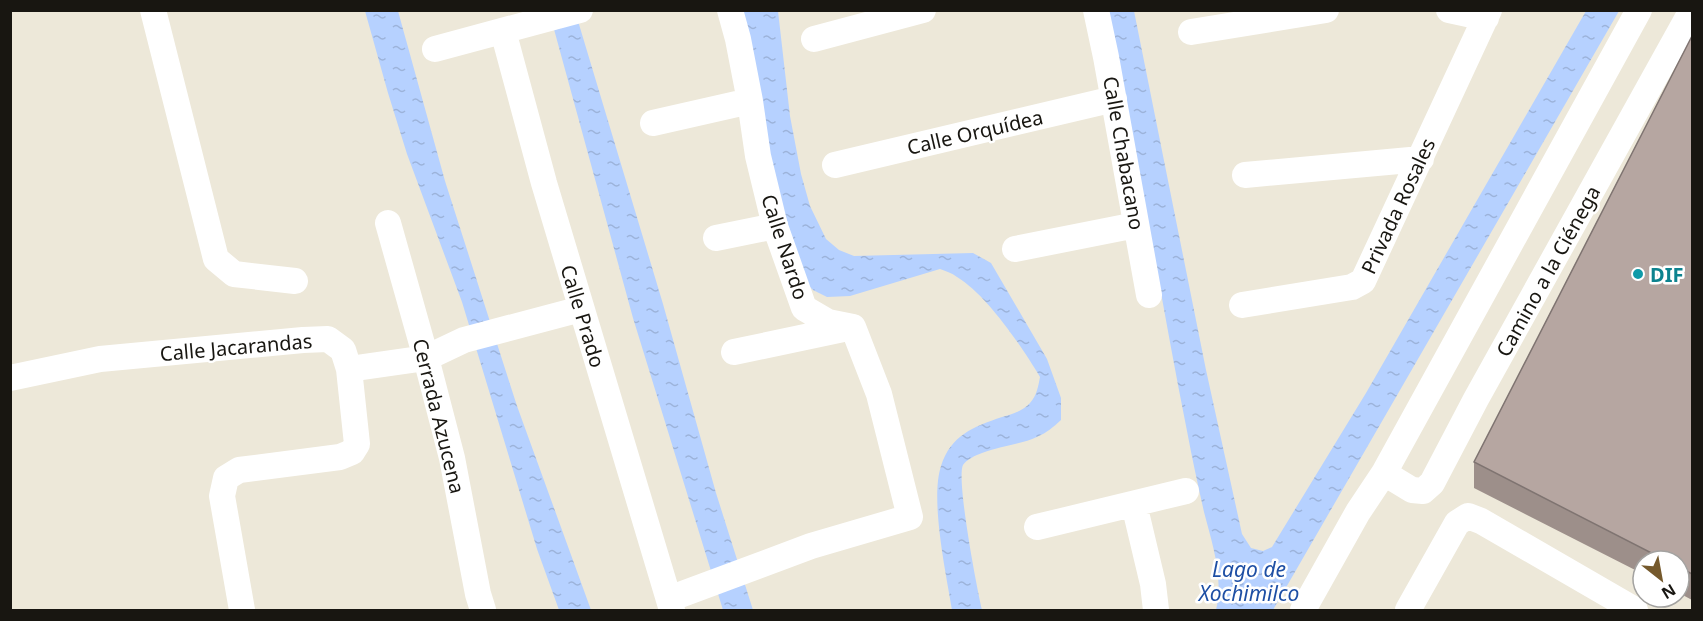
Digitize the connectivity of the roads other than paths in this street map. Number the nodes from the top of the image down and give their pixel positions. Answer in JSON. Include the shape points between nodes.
{"nodes":[{"id":1,"x":153,"y":10,"type":"edge"},
{"id":2,"x":580,"y":10,"type":"edge"},
{"id":3,"x":730,"y":10,"type":"edge"},
{"id":4,"x":923,"y":10,"type":"edge"},
{"id":5,"x":1096,"y":10,"type":"edge"},
{"id":6,"x":1326,"y":10,"type":"edge"},
{"id":7,"x":1449,"y":10,"type":"edge"},
{"id":8,"x":1639,"y":10,"type":"edge"},
{"id":9,"x":1692,"y":10,"type":"edge"},
{"id":10,"x":1487,"y":14,"type":"edge"},
{"id":11,"x":503,"y":31,"type":"junction"},
{"id":12,"x":1191,"y":32,"type":"dead end"},
{"id":13,"x":814,"y":39,"type":"dead end"},
{"id":14,"x":435,"y":49,"type":"dead end"},
{"id":15,"x":1114,"y":99,"type":"junction"},
{"id":16,"x":750,"y":101,"type":"junction"},
{"id":17,"x":653,"y":123,"type":"dead end"},
{"id":18,"x":1421,"y":159,"type":"junction"},
{"id":19,"x":835,"y":165,"type":"dead end"},
{"id":20,"x":1245,"y":175,"type":"dead end"},
{"id":21,"x":388,"y":223,"type":"dead end"},
{"id":22,"x":1136,"y":225,"type":"junction"},
{"id":23,"x":775,"y":226,"type":"junction"},
{"id":24,"x":716,"y":238,"type":"dead end"},
{"id":25,"x":1015,"y":249,"type":"dead end"},
{"id":26,"x":295,"y":281,"type":"dead end"},
{"id":27,"x":1149,"y":295,"type":"dead end"},
{"id":28,"x":1242,"y":305,"type":"dead end"},
{"id":29,"x":581,"y":309,"type":"junction"},
{"id":30,"x":853,"y":327,"type":"junction"},
{"id":31,"x":734,"y":352,"type":"dead end"},
{"id":32,"x":426,"y":358,"type":"junction"},
{"id":33,"x":349,"y":369,"type":"junction"},
{"id":34,"x":10,"y":378,"type":"edge"},
{"id":35,"x":1384,"y":473,"type":"junction"},
{"id":36,"x":1186,"y":491,"type":"dead end"},
{"id":37,"x":1134,"y":504,"type":"junction"},
{"id":38,"x":1037,"y":527,"type":"dead end"},
{"id":39,"x":671,"y":605,"type":"edge"},
{"id":40,"x":242,"y":610,"type":"edge"},
{"id":41,"x":483,"y":610,"type":"edge"},
{"id":42,"x":1156,"y":610,"type":"edge"},
{"id":43,"x":1303,"y":610,"type":"edge"},
{"id":44,"x":1408,"y":610,"type":"edge"},
{"id":45,"x":1635,"y":610,"type":"edge"}],
"edges":[{"from":1,"to":26,"type":"street","via":[[216,259],[234,274]]},
{"from":2,"to":11,"type":"street"},
{"from":3,"to":16,"type":"street","name":"Calle Nardo"},
{"from":4,"to":13,"type":"street"},
{"from":5,"to":15,"type":"street","name":"Calle Chabacano"},
{"from":6,"to":12,"type":"street"},
{"from":7,"to":10,"type":"street"},
{"from":8,"to":35,"type":"street"},
{"from":9,"to":35,"type":"street","name":"Camino a la Ciénega","via":[[1432,483],[1423,491],[1412,490]]},
{"from":10,"to":18,"type":"street","name":"Privada Rosales"},
{"from":11,"to":14,"type":"street"},
{"from":11,"to":29,"type":"street","name":"Calle Prado"},
{"from":15,"to":19,"type":"street","name":"Calle Orquídea"},
{"from":15,"to":22,"type":"street","name":"Calle Chabacano"},
{"from":16,"to":17,"type":"street"},
{"from":16,"to":23,"type":"street","name":"Calle Nardo"},
{"from":18,"to":20,"type":"street"},
{"from":18,"to":28,"type":"street","name":"Privada Rosales","via":[[1363,281],[1352,287]]},
{"from":21,"to":32,"type":"street","name":"Cerrada Azucena"},
{"from":22,"to":25,"type":"street"},
{"from":22,"to":27,"type":"street","name":"Calle Chabacano"},
{"from":23,"to":24,"type":"street"},
{"from":23,"to":30,"type":"street","name":"Calle Nardo","via":[[804,308],[828,322]]},
{"from":29,"to":32,"type":"street","via":[[464,340]]},
{"from":29,"to":39,"type":"street","name":"Calle Prado"},
{"from":30,"to":31,"type":"street"},
{"from":30,"to":39,"type":"street","name":"Calle Prado","via":[[879,394],[910,517],[811,546],[711,582]]},
{"from":32,"to":33,"type":"street"},
{"from":32,"to":41,"type":"street","name":"Cerrada Azucena","via":[[452,458]]},
{"from":33,"to":34,"type":"street","name":"Calle Jacarandas","via":[[343,350],[328,339],[100,359]]},
{"from":33,"to":40,"type":"street","via":[[357,444],[352,452],[239,470],[226,478],[222,496]]},
{"from":35,"to":43,"type":"street"},
{"from":36,"to":37,"type":"street"},
{"from":37,"to":38,"type":"street"},
{"from":37,"to":42,"type":"street"},
{"from":44,"to":45,"type":"street","via":[[1457,523],[1468,516]]}]}
